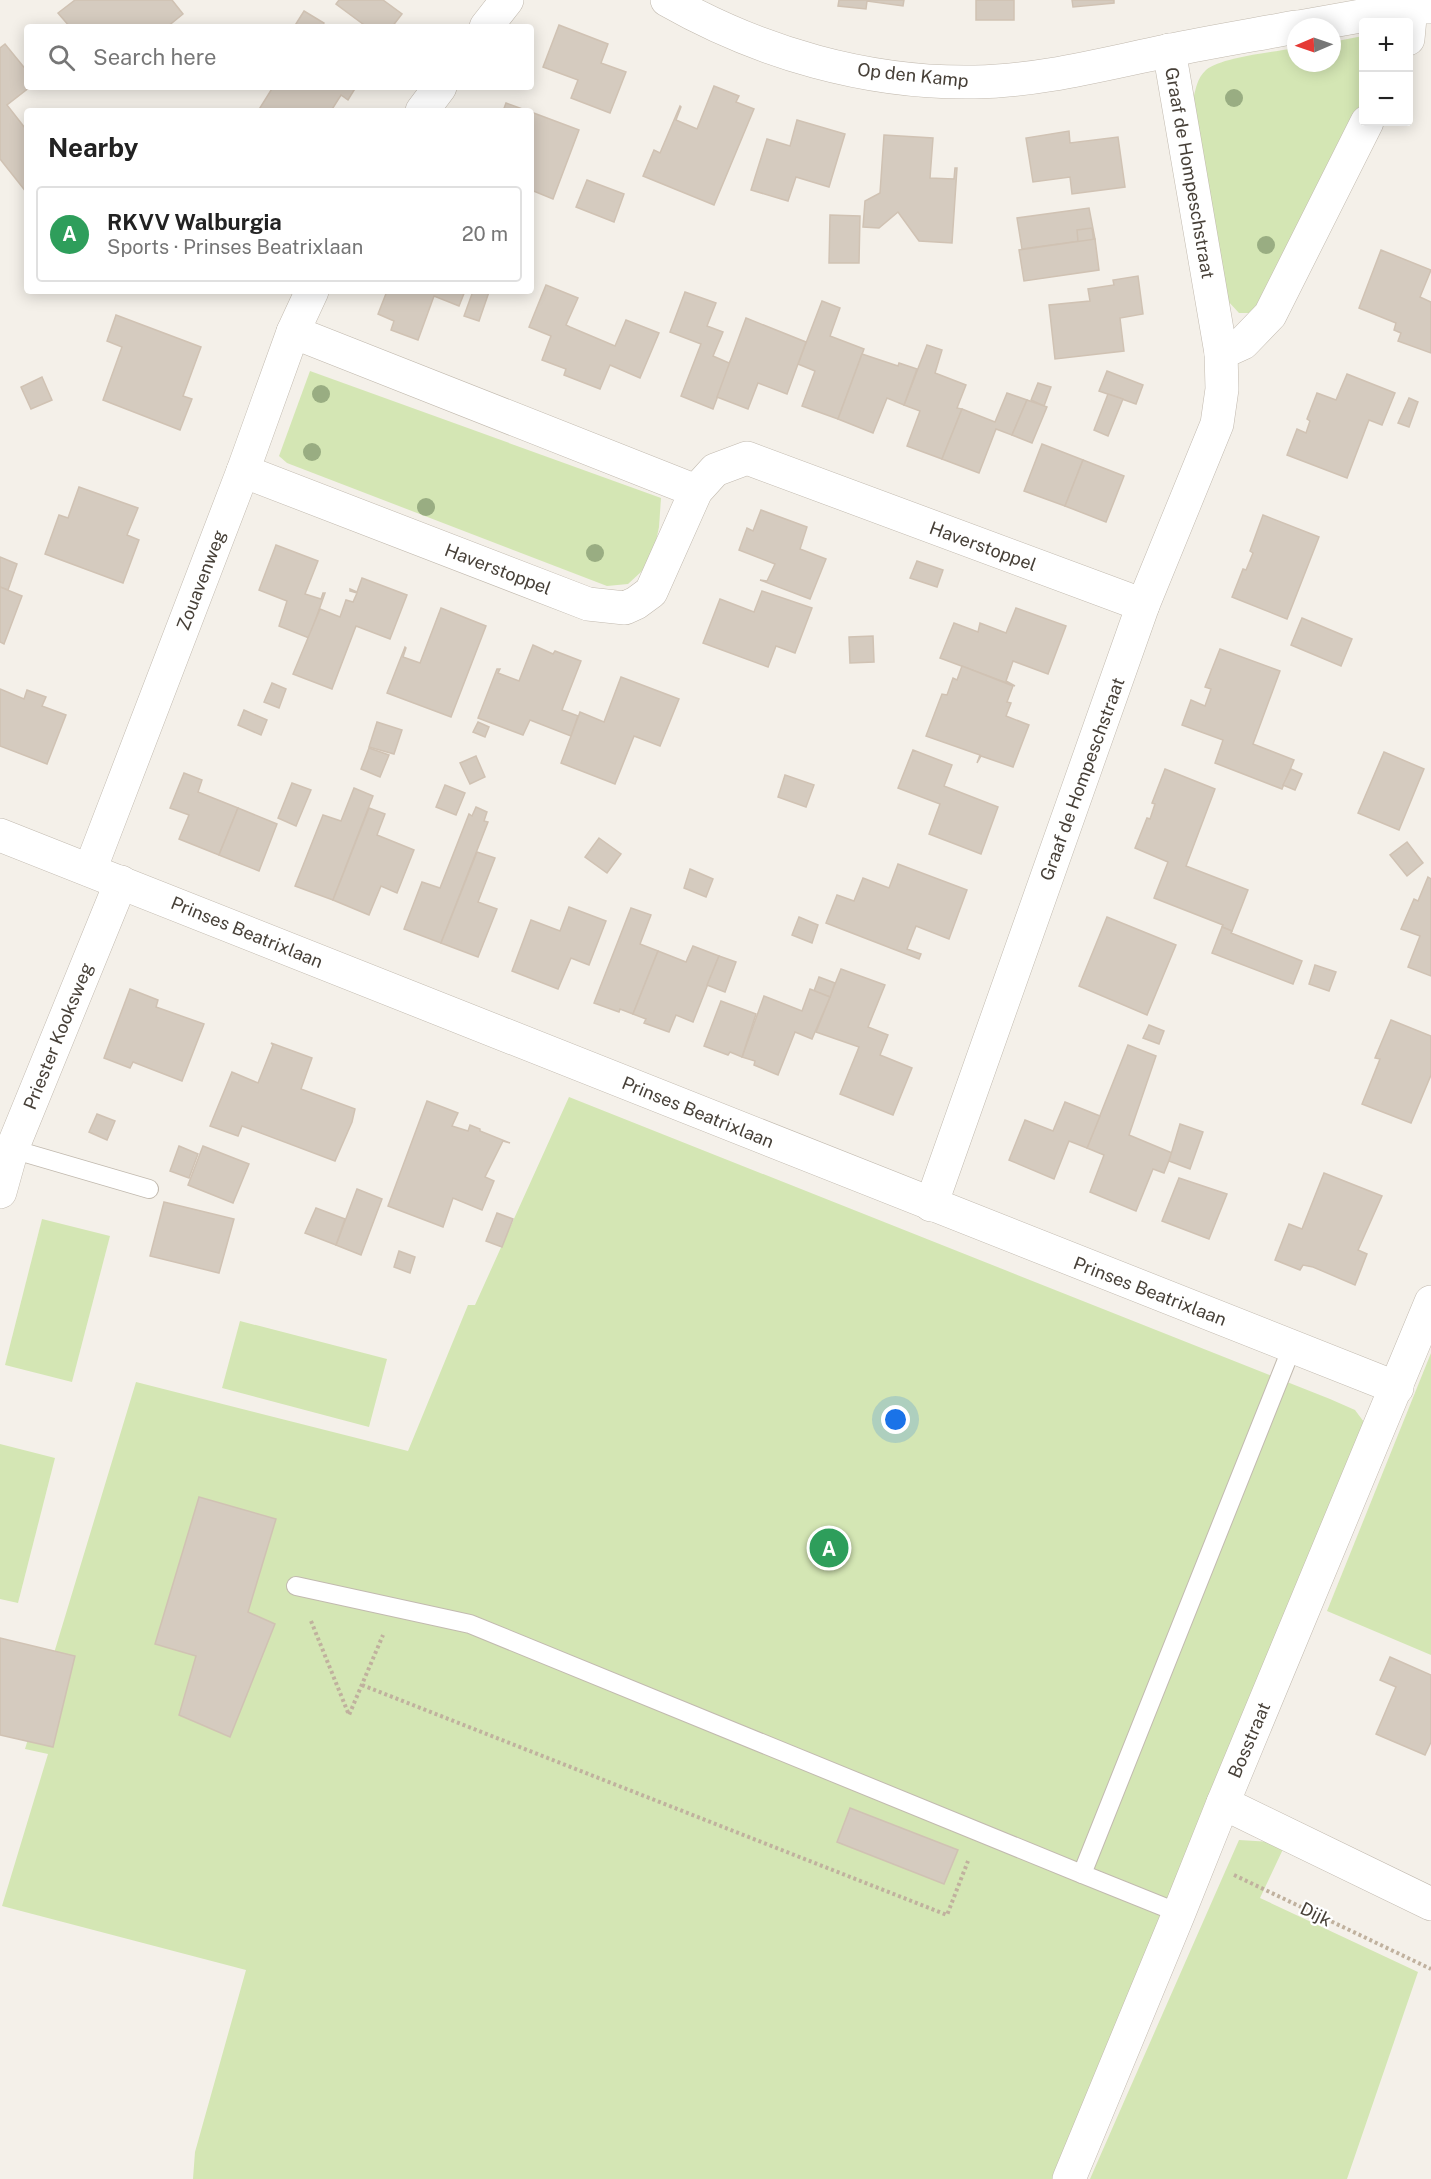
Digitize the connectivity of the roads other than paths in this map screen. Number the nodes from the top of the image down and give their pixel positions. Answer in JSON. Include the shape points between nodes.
{"nodes":[{"id":1,"x":507,"y":0,"type":"edge"},
{"id":2,"x":668,"y":0,"type":"edge"},
{"id":3,"x":1403,"y":13,"type":"edge"},
{"id":4,"x":1341,"y":21,"type":"edge"},
{"id":5,"x":488,"y":24,"type":"edge"},
{"id":6,"x":1287,"y":29,"type":"edge"},
{"id":7,"x":1168,"y":50,"type":"junction"},
{"id":8,"x":438,"y":90,"type":"edge"},
{"id":9,"x":424,"y":108,"type":"edge"},
{"id":10,"x":1365,"y":126,"type":"edge"},
{"id":11,"x":311,"y":294,"type":"edge"},
{"id":12,"x":293,"y":332,"type":"junction"},
{"id":13,"x":1221,"y":352,"type":"junction"},
{"id":14,"x":243,"y":471,"type":"junction"},
{"id":15,"x":696,"y":491,"type":"junction"},
{"id":16,"x":1143,"y":605,"type":"junction"},
{"id":17,"x":0,"y":836,"type":"edge"},
{"id":18,"x":90,"y":870,"type":"junction"},
{"id":19,"x":122,"y":882,"type":"junction"},
{"id":20,"x":12,"y":1149,"type":"junction"},
{"id":21,"x":149,"y":1189,"type":"dead end"},
{"id":22,"x":0,"y":1191,"type":"edge"},
{"id":23,"x":931,"y":1205,"type":"junction"},
{"id":24,"x":1431,"y":1302,"type":"edge"},
{"id":25,"x":1292,"y":1347,"type":"junction"},
{"id":26,"x":1397,"y":1388,"type":"junction"},
{"id":27,"x":296,"y":1586,"type":"road end"},
{"id":28,"x":1223,"y":1803,"type":"junction"},
{"id":29,"x":1082,"y":1874,"type":"junction"},
{"id":30,"x":1431,"y":1904,"type":"edge"},
{"id":31,"x":1179,"y":1913,"type":"junction"},
{"id":32,"x":1069,"y":2179,"type":"edge"}],
"edges":[{"from":1,"to":5,"type":"street"},
{"from":2,"to":7,"type":"street","name":"Op den Kamp","via":[[749,41],[825,65],[903,78],[974,82],[1059,74]]},
{"from":3,"to":4,"type":"street","name":"Graaf de Hompeschstraat"},
{"from":6,"to":7,"type":"street","name":"Graaf de Hompeschstraat"},
{"from":7,"to":13,"type":"street","name":"Graaf de Hompeschstraat"},
{"from":8,"to":9,"type":"street"},
{"from":10,"to":13,"type":"street","via":[[1270,315],[1243,343]]},
{"from":11,"to":12,"type":"street","name":"Zouavenweg"},
{"from":12,"to":14,"type":"street","name":"Zouavenweg"},
{"from":12,"to":15,"type":"street"},
{"from":13,"to":16,"type":"street","name":"Graaf de Hompeschstraat","via":[[1222,389],[1217,424]]},
{"from":14,"to":15,"type":"street","name":"Haverstoppel","via":[[588,604],[625,608],[651,591]]},
{"from":14,"to":18,"type":"street","name":"Zouavenweg"},
{"from":15,"to":16,"type":"street","name":"Haverstoppel","via":[[715,470],[747,458]]},
{"from":16,"to":23,"type":"street","name":"Graaf de Hompeschstraat"},
{"from":17,"to":18,"type":"street","name":"Prinses Beatrixlaan"},
{"from":18,"to":19,"type":"street","name":"Prinses Beatrixlaan"},
{"from":19,"to":20,"type":"street","name":"Priester Kooksweg"},
{"from":19,"to":23,"type":"street","name":"Prinses Beatrixlaan"},
{"from":20,"to":21,"type":"lane"},
{"from":20,"to":22,"type":"street","name":"Priester Kooksweg"},
{"from":23,"to":25,"type":"street","name":"Prinses Beatrixlaan"},
{"from":24,"to":26,"type":"street","name":"Bosstraat"},
{"from":25,"to":26,"type":"street","name":"Prinses Beatrixlaan"},
{"from":25,"to":29,"type":"lane"},
{"from":26,"to":28,"type":"street","name":"Bosstraat"},
{"from":27,"to":29,"type":"lane","via":[[470,1624]]},
{"from":28,"to":30,"type":"street"},
{"from":28,"to":31,"type":"street","name":"Bosstraat"},
{"from":29,"to":31,"type":"lane"},
{"from":31,"to":32,"type":"street","name":"Bosstraat"}]}
